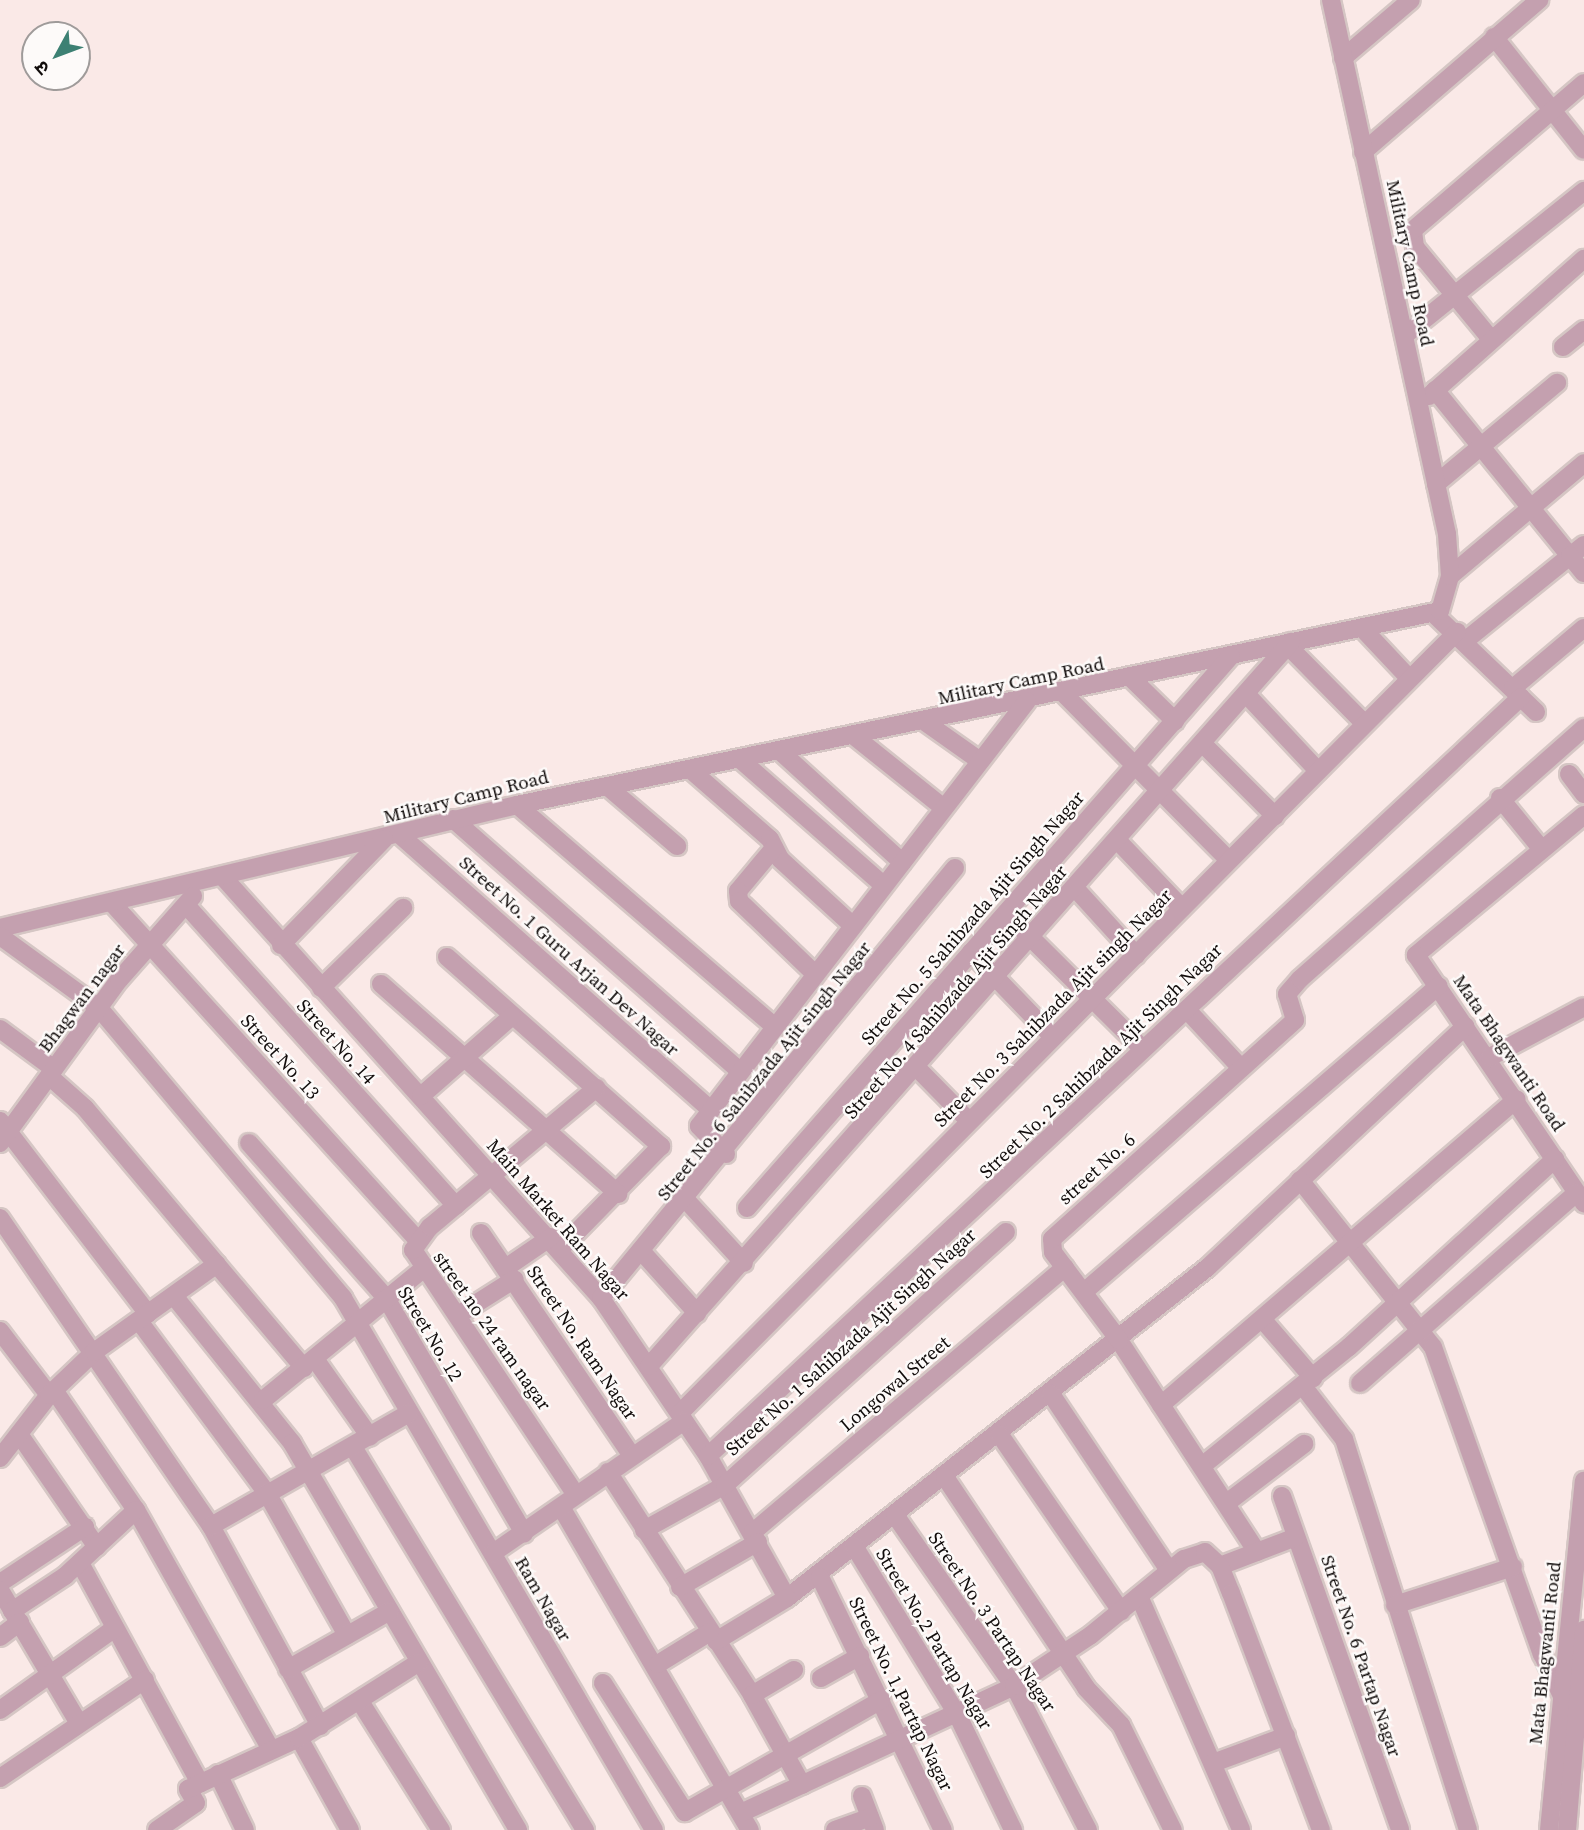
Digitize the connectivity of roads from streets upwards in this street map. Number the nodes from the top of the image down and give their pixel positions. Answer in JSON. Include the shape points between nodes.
{"nodes":[{"id":1,"x":1331,"y":0,"type":"edge"},
{"id":2,"x":1411,"y":0,"type":"edge"},
{"id":3,"x":1539,"y":0,"type":"edge"},
{"id":4,"x":1494,"y":37,"type":"junction"},
{"id":5,"x":1343,"y":58,"type":"junction"},
{"id":6,"x":1584,"y":83,"type":"edge"},
{"id":7,"x":1551,"y":110,"type":"junction"},
{"id":8,"x":1584,"y":150,"type":"edge"},
{"id":9,"x":1363,"y":152,"type":"junction"},
{"id":10,"x":1584,"y":191,"type":"edge"},
{"id":11,"x":1584,"y":260,"type":"edge"},
{"id":12,"x":1455,"y":296,"type":"junction"},
{"id":13,"x":1584,"y":330,"type":"edge"},
{"id":14,"x":1405,"y":335,"type":"junction"},
{"id":15,"x":1490,"y":338,"type":"junction"},
{"id":16,"x":1563,"y":347,"type":"dead end"},
{"id":17,"x":1557,"y":383,"type":"dead end"},
{"id":18,"x":1484,"y":445,"type":"junction"},
{"id":19,"x":1584,"y":463,"type":"edge"},
{"id":20,"x":1436,"y":484,"type":"junction"},
{"id":21,"x":1533,"y":504,"type":"junction"},
{"id":22,"x":1577,"y":550,"type":"edge"},
{"id":23,"x":1584,"y":573,"type":"edge"},
{"id":24,"x":1450,"y":576,"type":"junction"},
{"id":25,"x":1435,"y":615,"type":"junction"},
{"id":26,"x":1584,"y":628,"type":"edge"},
{"id":27,"x":1363,"y":629,"type":"junction"},
{"id":28,"x":1461,"y":636,"type":"junction"},
{"id":29,"x":1289,"y":644,"type":"junction"},
{"id":30,"x":1231,"y":656,"type":"junction"},
{"id":31,"x":1409,"y":678,"type":"junction"},
{"id":32,"x":1133,"y":680,"type":"junction"},
{"id":33,"x":1517,"y":692,"type":"junction"},
{"id":34,"x":1064,"y":694,"type":"junction"},
{"id":35,"x":1247,"y":695,"type":"junction"},
{"id":36,"x":1027,"y":701,"type":"junction"},
{"id":37,"x":1536,"y":712,"type":"dead end"},
{"id":38,"x":1175,"y":721,"type":"junction"},
{"id":39,"x":925,"y":722,"type":"junction"},
{"id":40,"x":1364,"y":723,"type":"junction"},
{"id":41,"x":1584,"y":728,"type":"edge"},
{"id":42,"x":854,"y":736,"type":"junction"},
{"id":43,"x":1203,"y":744,"type":"junction"},
{"id":44,"x":781,"y":752,"type":"junction"},
{"id":45,"x":742,"y":761,"type":"junction"},
{"id":46,"x":980,"y":761,"type":"junction"},
{"id":47,"x":1135,"y":764,"type":"junction"},
{"id":48,"x":692,"y":771,"type":"junction"},
{"id":49,"x":1318,"y":771,"type":"junction"},
{"id":50,"x":1569,"y":774,"type":"dead end"},
{"id":51,"x":608,"y":787,"type":"junction"},
{"id":52,"x":1162,"y":791,"type":"junction"},
{"id":53,"x":1584,"y":794,"type":"edge"},
{"id":54,"x":1500,"y":798,"type":"junction"},
{"id":55,"x":517,"y":805,"type":"junction"},
{"id":56,"x":944,"y":808,"type":"junction"},
{"id":57,"x":1584,"y":815,"type":"edge"},
{"id":58,"x":1275,"y":816,"type":"junction"},
{"id":59,"x":453,"y":819,"type":"junction"},
{"id":60,"x":392,"y":837,"type":"junction"},
{"id":61,"x":1117,"y":840,"type":"junction"},
{"id":62,"x":677,"y":846,"type":"dead end"},
{"id":63,"x":1540,"y":847,"type":"junction"},
{"id":64,"x":774,"y":848,"type":"junction"},
{"id":65,"x":1229,"y":860,"type":"junction"},
{"id":66,"x":901,"y":862,"type":"junction"},
{"id":67,"x":955,"y":867,"type":"dead end"},
{"id":68,"x":223,"y":877,"type":"junction"},
{"id":69,"x":204,"y":882,"type":"junction"},
{"id":70,"x":883,"y":885,"type":"junction"},
{"id":71,"x":1075,"y":888,"type":"junction"},
{"id":72,"x":112,"y":903,"type":"junction"},
{"id":73,"x":186,"y":905,"type":"junction"},
{"id":74,"x":403,"y":908,"type":"dead end"},
{"id":75,"x":1182,"y":908,"type":"junction"},
{"id":76,"x":1006,"y":913,"type":"junction"},
{"id":77,"x":853,"y":926,"type":"junction"},
{"id":78,"x":0,"y":928,"type":"edge"},
{"id":79,"x":0,"y":936,"type":"edge"},
{"id":80,"x":1030,"y":938,"type":"junction"},
{"id":81,"x":150,"y":945,"type":"junction"},
{"id":82,"x":281,"y":945,"type":"junction"},
{"id":83,"x":971,"y":952,"type":"junction"},
{"id":84,"x":1136,"y":955,"type":"junction"},
{"id":85,"x":447,"y":957,"type":"dead end"},
{"id":86,"x":815,"y":974,"type":"junction"},
{"id":87,"x":996,"y":977,"type":"junction"},
{"id":88,"x":382,"y":984,"type":"dead end"},
{"id":89,"x":1437,"y":986,"type":"junction"},
{"id":90,"x":321,"y":988,"type":"junction"},
{"id":91,"x":1093,"y":998,"type":"junction"},
{"id":92,"x":1584,"y":1007,"type":"edge"},
{"id":93,"x":99,"y":1008,"type":"junction"},
{"id":94,"x":1187,"y":1010,"type":"junction"},
{"id":95,"x":512,"y":1016,"type":"junction"},
{"id":96,"x":774,"y":1026,"type":"junction"},
{"id":97,"x":1466,"y":1026,"type":"junction"},
{"id":98,"x":0,"y":1029,"type":"edge"},
{"id":99,"x":1053,"y":1037,"type":"junction"},
{"id":100,"x":1143,"y":1049,"type":"junction"},
{"id":101,"x":1490,"y":1057,"type":"junction"},
{"id":102,"x":463,"y":1060,"type":"junction"},
{"id":103,"x":917,"y":1068,"type":"junction"},
{"id":104,"x":1241,"y":1068,"type":"junction"},
{"id":105,"x":739,"y":1070,"type":"junction"},
{"id":106,"x":52,"y":1073,"type":"junction"},
{"id":107,"x":596,"y":1088,"type":"junction"},
{"id":108,"x":421,"y":1096,"type":"junction"},
{"id":109,"x":1517,"y":1099,"type":"junction"},
{"id":110,"x":710,"y":1109,"type":"junction"},
{"id":111,"x":969,"y":1121,"type":"junction"},
{"id":112,"x":6,"y":1125,"type":"edge"},
{"id":113,"x":545,"y":1132,"type":"junction"},
{"id":114,"x":0,"y":1143,"type":"edge"},
{"id":115,"x":249,"y":1143,"type":"dead end"},
{"id":116,"x":726,"y":1154,"type":"junction"},
{"id":117,"x":1555,"y":1159,"type":"junction"},
{"id":118,"x":495,"y":1176,"type":"junction"},
{"id":119,"x":1300,"y":1180,"type":"junction"},
{"id":120,"x":618,"y":1194,"type":"junction"},
{"id":121,"x":1580,"y":1198,"type":"edge"},
{"id":122,"x":687,"y":1201,"type":"junction"},
{"id":123,"x":456,"y":1206,"type":"junction"},
{"id":124,"x":747,"y":1208,"type":"dead end"},
{"id":125,"x":0,"y":1218,"type":"edge"},
{"id":126,"x":1006,"y":1232,"type":"dead end"},
{"id":127,"x":481,"y":1233,"type":"dead end"},
{"id":128,"x":417,"y":1239,"type":"junction"},
{"id":129,"x":556,"y":1243,"type":"junction"},
{"id":130,"x":1349,"y":1244,"type":"junction"},
{"id":131,"x":643,"y":1253,"type":"junction"},
{"id":132,"x":744,"y":1263,"type":"junction"},
{"id":133,"x":217,"y":1264,"type":"junction"},
{"id":134,"x":506,"y":1267,"type":"junction"},
{"id":135,"x":1065,"y":1267,"type":"junction"},
{"id":136,"x":424,"y":1268,"type":"junction"},
{"id":137,"x":1084,"y":1291,"type":"junction"},
{"id":138,"x":174,"y":1296,"type":"junction"},
{"id":139,"x":386,"y":1298,"type":"junction"},
{"id":140,"x":601,"y":1298,"type":"junction"},
{"id":141,"x":1395,"y":1303,"type":"junction"},
{"id":142,"x":697,"y":1313,"type":"junction"},
{"id":143,"x":458,"y":1315,"type":"junction"},
{"id":144,"x":144,"y":1317,"type":"junction"},
{"id":145,"x":1263,"y":1320,"type":"junction"},
{"id":146,"x":359,"y":1322,"type":"junction"},
{"id":147,"x":0,"y":1331,"type":"edge"},
{"id":148,"x":1424,"y":1334,"type":"junction"},
{"id":149,"x":1119,"y":1340,"type":"junction"},
{"id":150,"x":94,"y":1352,"type":"junction"},
{"id":151,"x":310,"y":1363,"type":"junction"},
{"id":152,"x":649,"y":1366,"type":"junction"},
{"id":153,"x":1308,"y":1382,"type":"junction"},
{"id":154,"x":1360,"y":1383,"type":"dead end"},
{"id":155,"x":52,"y":1393,"type":"junction"},
{"id":156,"x":1051,"y":1394,"type":"junction"},
{"id":157,"x":263,"y":1401,"type":"junction"},
{"id":158,"x":1161,"y":1405,"type":"junction"},
{"id":159,"x":409,"y":1413,"type":"junction"},
{"id":160,"x":682,"y":1417,"type":"junction"},
{"id":161,"x":19,"y":1434,"type":"junction"},
{"id":162,"x":1000,"y":1435,"type":"junction"},
{"id":163,"x":370,"y":1437,"type":"junction"},
{"id":164,"x":1304,"y":1444,"type":"dead end"},
{"id":165,"x":354,"y":1447,"type":"junction"},
{"id":166,"x":1,"y":1454,"type":"edge"},
{"id":167,"x":632,"y":1456,"type":"junction"},
{"id":168,"x":708,"y":1456,"type":"junction"},
{"id":169,"x":1202,"y":1466,"type":"junction"},
{"id":170,"x":310,"y":1472,"type":"junction"},
{"id":171,"x":608,"y":1472,"type":"junction"},
{"id":172,"x":945,"y":1477,"type":"junction"},
{"id":173,"x":1584,"y":1481,"type":"edge"},
{"id":174,"x":725,"y":1485,"type":"junction"},
{"id":175,"x":576,"y":1494,"type":"junction"},
{"id":176,"x":268,"y":1495,"type":"junction"},
{"id":177,"x":1282,"y":1496,"type":"dead end"},
{"id":178,"x":1228,"y":1502,"type":"junction"},
{"id":179,"x":561,"y":1507,"type":"junction"},
{"id":180,"x":136,"y":1510,"type":"junction"},
{"id":181,"x":895,"y":1515,"type":"junction"},
{"id":182,"x":211,"y":1526,"type":"junction"},
{"id":183,"x":85,"y":1527,"type":"junction"},
{"id":184,"x":644,"y":1530,"type":"junction"},
{"id":185,"x":524,"y":1532,"type":"junction"},
{"id":186,"x":756,"y":1537,"type":"junction"},
{"id":187,"x":1296,"y":1537,"type":"junction"},
{"id":188,"x":854,"y":1546,"type":"junction"},
{"id":189,"x":97,"y":1547,"type":"junction"},
{"id":190,"x":1257,"y":1552,"type":"junction"},
{"id":191,"x":493,"y":1553,"type":"junction"},
{"id":192,"x":80,"y":1563,"type":"junction"},
{"id":193,"x":1220,"y":1566,"type":"junction"},
{"id":194,"x":1513,"y":1567,"type":"junction"},
{"id":195,"x":1170,"y":1570,"type":"junction"},
{"id":196,"x":820,"y":1577,"type":"junction"},
{"id":197,"x":0,"y":1583,"type":"edge"},
{"id":198,"x":680,"y":1587,"type":"junction"},
{"id":199,"x":0,"y":1590,"type":"edge"},
{"id":200,"x":1139,"y":1596,"type":"junction"},
{"id":201,"x":787,"y":1598,"type":"junction"},
{"id":202,"x":1395,"y":1605,"type":"junction"},
{"id":203,"x":390,"y":1611,"type":"junction"},
{"id":204,"x":1121,"y":1611,"type":"junction"},
{"id":205,"x":16,"y":1616,"type":"junction"},
{"id":206,"x":115,"y":1628,"type":"junction"},
{"id":207,"x":1584,"y":1630,"type":"edge"},
{"id":208,"x":347,"y":1635,"type":"junction"},
{"id":209,"x":0,"y":1637,"type":"edge"},
{"id":210,"x":713,"y":1637,"type":"junction"},
{"id":211,"x":1064,"y":1654,"type":"junction"},
{"id":212,"x":860,"y":1656,"type":"junction"},
{"id":213,"x":419,"y":1661,"type":"junction"},
{"id":214,"x":658,"y":1664,"type":"junction"},
{"id":215,"x":288,"y":1669,"type":"junction"},
{"id":216,"x":794,"y":1670,"type":"dead end"},
{"id":217,"x":48,"y":1674,"type":"junction"},
{"id":218,"x":821,"y":1678,"type":"dead end"},
{"id":219,"x":145,"y":1680,"type":"junction"},
{"id":220,"x":603,"y":1683,"type":"dead end"},
{"id":221,"x":1014,"y":1686,"type":"junction"},
{"id":222,"x":752,"y":1695,"type":"junction"},
{"id":223,"x":1562,"y":1696,"type":"junction"},
{"id":224,"x":881,"y":1700,"type":"junction"},
{"id":225,"x":361,"y":1703,"type":"junction"},
{"id":226,"x":0,"y":1710,"type":"edge"},
{"id":227,"x":957,"y":1714,"type":"junction"},
{"id":228,"x":78,"y":1722,"type":"junction"},
{"id":229,"x":320,"y":1726,"type":"junction"},
{"id":230,"x":1286,"y":1736,"type":"junction"},
{"id":231,"x":299,"y":1738,"type":"junction"},
{"id":232,"x":903,"y":1741,"type":"junction"},
{"id":233,"x":271,"y":1750,"type":"junction"},
{"id":234,"x":786,"y":1752,"type":"junction"},
{"id":235,"x":1213,"y":1763,"type":"junction"},
{"id":236,"x":218,"y":1774,"type":"junction"},
{"id":237,"x":0,"y":1778,"type":"edge"},
{"id":238,"x":200,"y":1783,"type":"junction"},
{"id":239,"x":802,"y":1785,"type":"junction"},
{"id":240,"x":730,"y":1786,"type":"junction"},
{"id":241,"x":862,"y":1796,"type":"dead end"},
{"id":242,"x":743,"y":1812,"type":"junction"},
{"id":243,"x":1564,"y":1821,"type":"edge"},
{"id":244,"x":873,"y":1824,"type":"edge"},
{"id":245,"x":167,"y":1827,"type":"edge"},
{"id":246,"x":245,"y":1830,"type":"edge"},
{"id":247,"x":350,"y":1830,"type":"edge"},
{"id":248,"x":441,"y":1830,"type":"edge"},
{"id":249,"x":518,"y":1830,"type":"edge"},
{"id":250,"x":585,"y":1830,"type":"edge"},
{"id":251,"x":654,"y":1830,"type":"edge"},
{"id":252,"x":750,"y":1830,"type":"edge"},
{"id":253,"x":835,"y":1830,"type":"edge"},
{"id":254,"x":943,"y":1830,"type":"edge"},
{"id":255,"x":1013,"y":1830,"type":"edge"},
{"id":256,"x":1088,"y":1830,"type":"edge"},
{"id":257,"x":1173,"y":1830,"type":"edge"},
{"id":258,"x":1241,"y":1830,"type":"edge"},
{"id":259,"x":1321,"y":1830,"type":"edge"},
{"id":260,"x":1400,"y":1830,"type":"edge"},
{"id":261,"x":1468,"y":1830,"type":"edge"}],
"edges":[{"from":1,"to":5,"type":"street","name":"Military Camp Road"},
{"from":2,"to":5,"type":"street"},
{"from":3,"to":4,"type":"street"},
{"from":4,"to":7,"type":"street"},
{"from":4,"to":9,"type":"street"},
{"from":5,"to":9,"type":"street","name":"Military Camp Road"},
{"from":6,"to":7,"type":"street"},
{"from":7,"to":8,"type":"street"},
{"from":7,"to":12,"type":"street","via":[[1413,230],[1413,244]]},
{"from":9,"to":14,"type":"street","name":"Military Camp Road"},
{"from":10,"to":12,"type":"street"},
{"from":11,"to":15,"type":"street"},
{"from":12,"to":14,"type":"street"},
{"from":12,"to":15,"type":"street"},
{"from":13,"to":16,"type":"street"},
{"from":14,"to":20,"type":"street","name":"Military Camp Road"},
{"from":15,"to":18,"type":"street","via":[[1430,395]]},
{"from":17,"to":18,"type":"street"},
{"from":18,"to":20,"type":"street"},
{"from":18,"to":21,"type":"street"},
{"from":19,"to":21,"type":"street"},
{"from":20,"to":24,"type":"street","name":"Military Camp Road"},
{"from":21,"to":22,"type":"street"},
{"from":21,"to":24,"type":"street"},
{"from":22,"to":23,"type":"street"},
{"from":22,"to":28,"type":"street","name":"Street No. 3 Sahibzada Ajit singh Nagar"},
{"from":24,"to":25,"type":"street","name":"Military Camp Road","via":[[1444,605]]},
{"from":25,"to":27,"type":"street","name":"Military Camp Road"},
{"from":25,"to":28,"type":"street"},
{"from":26,"to":33,"type":"street","name":"Street No. 2 Sahibzada Ajit Singh Nagar"},
{"from":27,"to":29,"type":"street","name":"Military Camp Road"},
{"from":27,"to":31,"type":"street"},
{"from":28,"to":31,"type":"street","name":"Street No. 3 Sahibzada Ajit singh Nagar"},
{"from":28,"to":33,"type":"street"},
{"from":29,"to":30,"type":"street","name":"Military Camp Road"},
{"from":29,"to":35,"type":"street","name":"Street No. 4 Sahibzada Ajit Singh Nagar"},
{"from":29,"to":40,"type":"street"},
{"from":30,"to":32,"type":"street","name":"Military Camp Road"},
{"from":30,"to":38,"type":"street","name":"Street No. 5 Sahibzada Ajit Singh Nagar"},
{"from":31,"to":40,"type":"street","name":"Street No. 3 Sahibzada Ajit singh Nagar"},
{"from":32,"to":34,"type":"street","name":"Military Camp Road"},
{"from":32,"to":38,"type":"street"},
{"from":33,"to":37,"type":"street"},
{"from":33,"to":94,"type":"street","name":"Street No. 2 Sahibzada Ajit Singh Nagar"},
{"from":34,"to":36,"type":"street","name":"Military Camp Road"},
{"from":34,"to":47,"type":"street"},
{"from":35,"to":43,"type":"street","name":"Street No. 4 Sahibzada Ajit Singh Nagar"},
{"from":35,"to":49,"type":"street"},
{"from":36,"to":39,"type":"street","name":"Military Camp Road"},
{"from":36,"to":46,"type":"street"},
{"from":38,"to":47,"type":"street","name":"Street No. 5 Sahibzada Ajit Singh Nagar"},
{"from":39,"to":42,"type":"street","name":"Military Camp Road"},
{"from":39,"to":46,"type":"street"},
{"from":40,"to":49,"type":"street","name":"Street No. 3 Sahibzada Ajit singh Nagar"},
{"from":41,"to":54,"type":"street"},
{"from":42,"to":44,"type":"street","name":"Military Camp Road"},
{"from":42,"to":56,"type":"street"},
{"from":43,"to":52,"type":"street","name":"Street No. 4 Sahibzada Ajit Singh Nagar"},
{"from":43,"to":58,"type":"street"},
{"from":44,"to":45,"type":"street","name":"Military Camp Road"},
{"from":44,"to":66,"type":"street"},
{"from":45,"to":48,"type":"street","name":"Military Camp Road"},
{"from":45,"to":70,"type":"street"},
{"from":46,"to":56,"type":"street"},
{"from":47,"to":52,"type":"street"},
{"from":47,"to":76,"type":"street","name":"Street No. 5 Sahibzada Ajit Singh Nagar"},
{"from":48,"to":51,"type":"street","name":"Military Camp Road"},
{"from":48,"to":64,"type":"street"},
{"from":49,"to":58,"type":"street","name":"Street No. 3 Sahibzada Ajit singh Nagar"},
{"from":50,"to":53,"type":"street"},
{"from":51,"to":55,"type":"street","name":"Military Camp Road"},
{"from":51,"to":62,"type":"street"},
{"from":52,"to":61,"type":"street","name":"Street No. 4 Sahibzada Ajit Singh Nagar"},
{"from":52,"to":65,"type":"street"},
{"from":54,"to":63,"type":"street"},
{"from":54,"to":104,"type":"street","name":"street No. 6","via":[[1294,984],[1286,997],[1297,1016]]},
{"from":55,"to":59,"type":"street","name":"Military Camp Road"},
{"from":55,"to":96,"type":"street"},
{"from":56,"to":66,"type":"street"},
{"from":57,"to":63,"type":"street"},
{"from":58,"to":65,"type":"street","name":"Street No. 3 Sahibzada Ajit singh Nagar"},
{"from":59,"to":60,"type":"street","name":"Military Camp Road"},
{"from":59,"to":105,"type":"street"},
{"from":60,"to":68,"type":"street","name":"Military Camp Road"},
{"from":60,"to":82,"type":"street"},
{"from":60,"to":110,"type":"street","name":"Street No. 1 Guru Arjan Dev Nagar"},
{"from":61,"to":71,"type":"street","name":"Street No. 4 Sahibzada Ajit Singh Nagar"},
{"from":61,"to":75,"type":"street"},
{"from":63,"to":89,"type":"street","name":"Mata Bhagwanti Road","via":[[1423,945],[1416,955]]},
{"from":64,"to":77,"type":"street"},
{"from":64,"to":86,"type":"street","via":[[738,891],[738,901]]},
{"from":65,"to":75,"type":"street","name":"Street No. 3 Sahibzada Ajit singh Nagar"},
{"from":66,"to":70,"type":"street"},
{"from":67,"to":116,"type":"street","name":"Street No. 6 Sahibzada Ajit singh Nagar"},
{"from":68,"to":69,"type":"street","name":"Military Camp Road"},
{"from":68,"to":82,"type":"street","name":"Main Market Ram Nagar"},
{"from":69,"to":72,"type":"street","name":"Military Camp Road"},
{"from":69,"to":73,"type":"street","name":"Bhagwan nagar"},
{"from":70,"to":77,"type":"street"},
{"from":71,"to":80,"type":"street","name":"Street No. 4 Sahibzada Ajit Singh Nagar"},
{"from":71,"to":84,"type":"street"},
{"from":72,"to":78,"type":"street","name":"Military Camp Road"},
{"from":72,"to":81,"type":"street","name":"Street No. 13"},
{"from":73,"to":81,"type":"street","name":"Bhagwan nagar"},
{"from":73,"to":123,"type":"street","name":"Street No. 14"},
{"from":74,"to":90,"type":"street"},
{"from":75,"to":84,"type":"street","name":"Street No. 3 Sahibzada Ajit singh Nagar"},
{"from":76,"to":80,"type":"street"},
{"from":76,"to":83,"type":"street","name":"Street No. 5 Sahibzada Ajit Singh Nagar"},
{"from":77,"to":86,"type":"street"},
{"from":79,"to":93,"type":"street"},
{"from":80,"to":87,"type":"street","name":"Street No. 4 Sahibzada Ajit Singh Nagar"},
{"from":80,"to":91,"type":"street"},
{"from":81,"to":93,"type":"street","name":"Bhagwan nagar"},
{"from":81,"to":128,"type":"street","name":"Street No. 13"},
{"from":82,"to":90,"type":"street","name":"Main Market Ram Nagar"},
{"from":83,"to":87,"type":"street"},
{"from":83,"to":124,"type":"street","name":"Street No. 5 Sahibzada Ajit Singh Nagar"},
{"from":84,"to":91,"type":"street","name":"Street No. 3 Sahibzada Ajit singh Nagar"},
{"from":85,"to":95,"type":"street"},
{"from":86,"to":96,"type":"street"},
{"from":87,"to":99,"type":"street"},
{"from":87,"to":103,"type":"street","name":"Street No. 4 Sahibzada Ajit Singh Nagar"},
{"from":88,"to":102,"type":"street"},
{"from":89,"to":97,"type":"street","name":"Mata Bhagwanti Road"},
{"from":89,"to":137,"type":"street"},
{"from":90,"to":108,"type":"street","name":"Main Market Ram Nagar"},
{"from":91,"to":99,"type":"street","name":"Street No. 3 Sahibzada Ajit singh Nagar"},
{"from":91,"to":100,"type":"street"},
{"from":92,"to":101,"type":"street"},
{"from":93,"to":106,"type":"street","name":"Bhagwan nagar"},
{"from":93,"to":146,"type":"street"},
{"from":94,"to":100,"type":"street","name":"Street No. 2 Sahibzada Ajit Singh Nagar"},
{"from":94,"to":104,"type":"street"},
{"from":95,"to":102,"type":"street"},
{"from":95,"to":107,"type":"street"},
{"from":96,"to":105,"type":"street"},
{"from":97,"to":101,"type":"street","name":"Mata Bhagwanti Road"},
{"from":97,"to":119,"type":"street"},
{"from":98,"to":106,"type":"street"},
{"from":99,"to":111,"type":"street","name":"Street No. 3 Sahibzada Ajit singh Nagar"},
{"from":100,"to":168,"type":"street","name":"Street No. 2 Sahibzada Ajit Singh Nagar"},
{"from":101,"to":109,"type":"street","name":"Mata Bhagwanti Road"},
{"from":102,"to":108,"type":"street"},
{"from":102,"to":113,"type":"street"},
{"from":103,"to":111,"type":"street"},
{"from":103,"to":132,"type":"street","name":"Street No. 4 Sahibzada Ajit Singh Nagar"},
{"from":104,"to":135,"type":"street","name":"street No. 6","via":[[1052,1239]]},
{"from":105,"to":110,"type":"street"},
{"from":106,"to":112,"type":"street","name":"Bhagwan nagar"},
{"from":106,"to":133,"type":"street"},
{"from":107,"to":113,"type":"street","name":"street no 24 ram nagar"},
{"from":107,"to":120,"type":"street","via":[[661,1146]]},
{"from":108,"to":118,"type":"street","name":"Main Market Ram Nagar"},
{"from":109,"to":117,"type":"street","name":"Mata Bhagwanti Road"},
{"from":109,"to":130,"type":"street"},
{"from":110,"to":116,"type":"street","via":[[697,1130]]},
{"from":111,"to":160,"type":"street","name":"Street No. 3 Sahibzada Ajit singh Nagar"},
{"from":112,"to":114,"type":"street","name":"Bhagwan nagar"},
{"from":112,"to":144,"type":"street"},
{"from":113,"to":118,"type":"street","name":"street no 24 ram nagar"},
{"from":113,"to":120,"type":"street"},
{"from":115,"to":139,"type":"street","name":"Street No. 12"},
{"from":116,"to":122,"type":"street","name":"Street No. 6 Sahibzada Ajit singh Nagar"},
{"from":117,"to":121,"type":"street","name":"Mata Bhagwanti Road"},
{"from":117,"to":141,"type":"street"},
{"from":118,"to":123,"type":"street","name":"street no 24 ram nagar"},
{"from":118,"to":129,"type":"street","name":"Main Market Ram Nagar"},
{"from":119,"to":130,"type":"street"},
{"from":119,"to":149,"type":"street","via":[[1268,1216]]},
{"from":120,"to":129,"type":"street"},
{"from":121,"to":148,"type":"street"},
{"from":122,"to":131,"type":"street","name":"Street No. 6 Sahibzada Ajit singh Nagar"},
{"from":122,"to":132,"type":"street"},
{"from":123,"to":128,"type":"street","name":"street no 24 ram nagar"},
{"from":125,"to":150,"type":"street"},
{"from":126,"to":174,"type":"street","name":"Street No. 1 Sahibzada Ajit Singh Nagar"},
{"from":127,"to":134,"type":"street","name":"Street No. Ram Nagar"},
{"from":128,"to":136,"type":"street","name":"street no 24 ram nagar","via":[[413,1250]]},
{"from":129,"to":134,"type":"street"},
{"from":129,"to":140,"type":"street","name":"Main Market Ram Nagar"},
{"from":130,"to":141,"type":"street"},
{"from":130,"to":145,"type":"street"},
{"from":131,"to":140,"type":"street","name":"Street No. 6 Sahibzada Ajit singh Nagar"},
{"from":131,"to":142,"type":"street"},
{"from":132,"to":142,"type":"street","name":"Street No. 4 Sahibzada Ajit Singh Nagar"},
{"from":133,"to":138,"type":"street"},
{"from":133,"to":151,"type":"street"},
{"from":134,"to":143,"type":"street"},
{"from":134,"to":167,"type":"street","name":"Street No. Ram Nagar"},
{"from":135,"to":137,"type":"street","name":"street No. 6"},
{"from":135,"to":186,"type":"street","name":"Longowal Street"},
{"from":136,"to":139,"type":"street"},
{"from":136,"to":143,"type":"street","name":"street no 24 ram nagar"},
{"from":137,"to":149,"type":"street","name":"street No. 6"},
{"from":138,"to":144,"type":"street"},
{"from":138,"to":157,"type":"street"},
{"from":139,"to":146,"type":"street"},
{"from":139,"to":185,"type":"street","name":"Street No. 12"},
{"from":140,"to":152,"type":"street","name":"Main Market Ram Nagar"},
{"from":141,"to":148,"type":"street"},
{"from":141,"to":153,"type":"street"},
{"from":142,"to":152,"type":"street","name":"Street No. 4 Sahibzada Ajit Singh Nagar"},
{"from":143,"to":175,"type":"street","name":"street no 24 ram nagar"},
{"from":144,"to":150,"type":"street"},
{"from":144,"to":176,"type":"street"},
{"from":145,"to":153,"type":"street"},
{"from":145,"to":158,"type":"street"},
{"from":146,"to":151,"type":"street"},
{"from":146,"to":159,"type":"street"},
{"from":147,"to":155,"type":"street"},
{"from":148,"to":154,"type":"street"},
{"from":148,"to":194,"type":"street"},
{"from":149,"to":156,"type":"street"},
{"from":149,"to":158,"type":"street"},
{"from":150,"to":155,"type":"street"},
{"from":150,"to":182,"type":"street"},
{"from":151,"to":157,"type":"street"},
{"from":151,"to":163,"type":"street"},
{"from":152,"to":160,"type":"street","name":"Main Market Ram Nagar"},
{"from":153,"to":169,"type":"street"},
{"from":153,"to":202,"type":"street","via":[[1344,1438]]},
{"from":155,"to":161,"type":"street"},
{"from":155,"to":180,"type":"street"},
{"from":156,"to":162,"type":"street"},
{"from":156,"to":195,"type":"street"},
{"from":157,"to":170,"type":"street"},
{"from":158,"to":169,"type":"street"},
{"from":159,"to":163,"type":"street"},
{"from":159,"to":191,"type":"street"},
{"from":160,"to":167,"type":"street","name":"Ram Nagar"},
{"from":160,"to":168,"type":"street","name":"Main Market Ram Nagar"},
{"from":161,"to":166,"type":"street"},
{"from":161,"to":183,"type":"street"},
{"from":162,"to":172,"type":"street"},
{"from":162,"to":204,"type":"street"},
{"from":163,"to":165,"type":"street"},
{"from":164,"to":178,"type":"street"},
{"from":165,"to":170,"type":"street"},
{"from":165,"to":250,"type":"street"},
{"from":167,"to":171,"type":"street","name":"Ram Nagar"},
{"from":168,"to":174,"type":"street","name":"Main Market Ram Nagar"},
{"from":169,"to":178,"type":"street"},
{"from":170,"to":176,"type":"street"},
{"from":170,"to":203,"type":"street"},
{"from":171,"to":175,"type":"street","name":"Ram Nagar"},
{"from":171,"to":184,"type":"street"},
{"from":172,"to":181,"type":"street"},
{"from":172,"to":211,"type":"street"},
{"from":173,"to":223,"type":"street","name":"Mata Bhagwanti Road"},
{"from":174,"to":184,"type":"street","name":"Street No. 1 Sahibzada Ajit Singh Nagar"},
{"from":174,"to":186,"type":"street","name":"Main Market Ram Nagar"},
{"from":175,"to":179,"type":"street","name":"Ram Nagar"},
{"from":176,"to":182,"type":"street"},
{"from":176,"to":208,"type":"street"},
{"from":177,"to":187,"type":"street","name":"Street No. 6 Partap Nagar"},
{"from":178,"to":190,"type":"street"},
{"from":179,"to":185,"type":"street","name":"Ram Nagar"},
{"from":179,"to":214,"type":"street"},
{"from":180,"to":189,"type":"street"},
{"from":180,"to":233,"type":"street"},
{"from":181,"to":188,"type":"street"},
{"from":181,"to":221,"type":"street","name":"Street No. 3 Partap Nagar"},
{"from":182,"to":215,"type":"street"},
{"from":183,"to":189,"type":"street"},
{"from":183,"to":197,"type":"street"},
{"from":184,"to":198,"type":"street"},
{"from":185,"to":191,"type":"street","name":"Ram Nagar"},
{"from":186,"to":198,"type":"street","name":"Longowal Street"},
{"from":186,"to":201,"type":"street","name":"Main Market Ram Nagar"},
{"from":187,"to":190,"type":"street"},
{"from":187,"to":260,"type":"street","name":"Street No. 6 Partap Nagar"},
{"from":188,"to":196,"type":"street"},
{"from":188,"to":227,"type":"street","name":"Street No.2 Partap Nagar"},
{"from":189,"to":192,"type":"street"},
{"from":190,"to":193,"type":"street"},
{"from":191,"to":251,"type":"street","name":"Ram Nagar"},
{"from":192,"to":205,"type":"street"},
{"from":192,"to":206,"type":"street"},
{"from":193,"to":195,"type":"street","via":[[1196,1552]]},
{"from":193,"to":230,"type":"street"},
{"from":194,"to":202,"type":"street"},
{"from":194,"to":223,"type":"street"},
{"from":195,"to":200,"type":"street"},
{"from":196,"to":201,"type":"street"},
{"from":196,"to":212,"type":"street","name":"Street No. 1,Partap Nagar"},
{"from":198,"to":210,"type":"street"},
{"from":199,"to":205,"type":"street"},
{"from":200,"to":204,"type":"street"},
{"from":200,"to":235,"type":"street"},
{"from":201,"to":210,"type":"street"},
{"from":202,"to":261,"type":"street"},
{"from":203,"to":208,"type":"street"},
{"from":203,"to":213,"type":"street"},
{"from":204,"to":211,"type":"street"},
{"from":205,"to":209,"type":"street"},
{"from":205,"to":217,"type":"street"},
{"from":206,"to":217,"type":"street"},
{"from":206,"to":219,"type":"street"},
{"from":207,"to":243,"type":"street"},
{"from":208,"to":215,"type":"street"},
{"from":210,"to":214,"type":"street"},
{"from":210,"to":222,"type":"street"},
{"from":211,"to":221,"type":"street"},
{"from":211,"to":257,"type":"street","via":[[1121,1725]]},
{"from":212,"to":218,"type":"street"},
{"from":212,"to":224,"type":"street","name":"Street No. 1,Partap Nagar"},
{"from":213,"to":225,"type":"street"},
{"from":213,"to":249,"type":"street"},
{"from":214,"to":240,"type":"street"},
{"from":215,"to":229,"type":"street"},
{"from":216,"to":222,"type":"street"},
{"from":217,"to":226,"type":"street"},
{"from":217,"to":228,"type":"street"},
{"from":219,"to":228,"type":"street"},
{"from":219,"to":238,"type":"street"},
{"from":220,"to":240,"type":"street","via":[[673,1800],[690,1811]]},
{"from":221,"to":227,"type":"street"},
{"from":221,"to":256,"type":"street","name":"Street No. 3 Partap Nagar"},
{"from":222,"to":234,"type":"street"},
{"from":223,"to":243,"type":"street","name":"Mata Bhagwanti Road"},
{"from":224,"to":232,"type":"street","name":"Street No. 1,Partap Nagar"},
{"from":224,"to":234,"type":"street"},
{"from":225,"to":229,"type":"street"},
{"from":225,"to":248,"type":"street"},
{"from":227,"to":232,"type":"street"},
{"from":227,"to":255,"type":"street","name":"Street No.2 Partap Nagar"},
{"from":228,"to":237,"type":"street"},
{"from":229,"to":231,"type":"street"},
{"from":230,"to":235,"type":"street"},
{"from":230,"to":259,"type":"street"},
{"from":231,"to":233,"type":"street"},
{"from":231,"to":247,"type":"street"},
{"from":232,"to":239,"type":"street"},
{"from":232,"to":254,"type":"street","name":"Street No. 1,Partap Nagar"},
{"from":233,"to":236,"type":"street"},
{"from":234,"to":239,"type":"street"},
{"from":234,"to":240,"type":"street"},
{"from":235,"to":258,"type":"street"},
{"from":236,"to":238,"type":"street"},
{"from":236,"to":246,"type":"street"},
{"from":238,"to":245,"type":"street","via":[[188,1789],[196,1803]]},
{"from":239,"to":242,"type":"street"},
{"from":240,"to":242,"type":"street"},
{"from":241,"to":244,"type":"street"},
{"from":242,"to":252,"type":"street"},
{"from":244,"to":253,"type":"street"}]}
